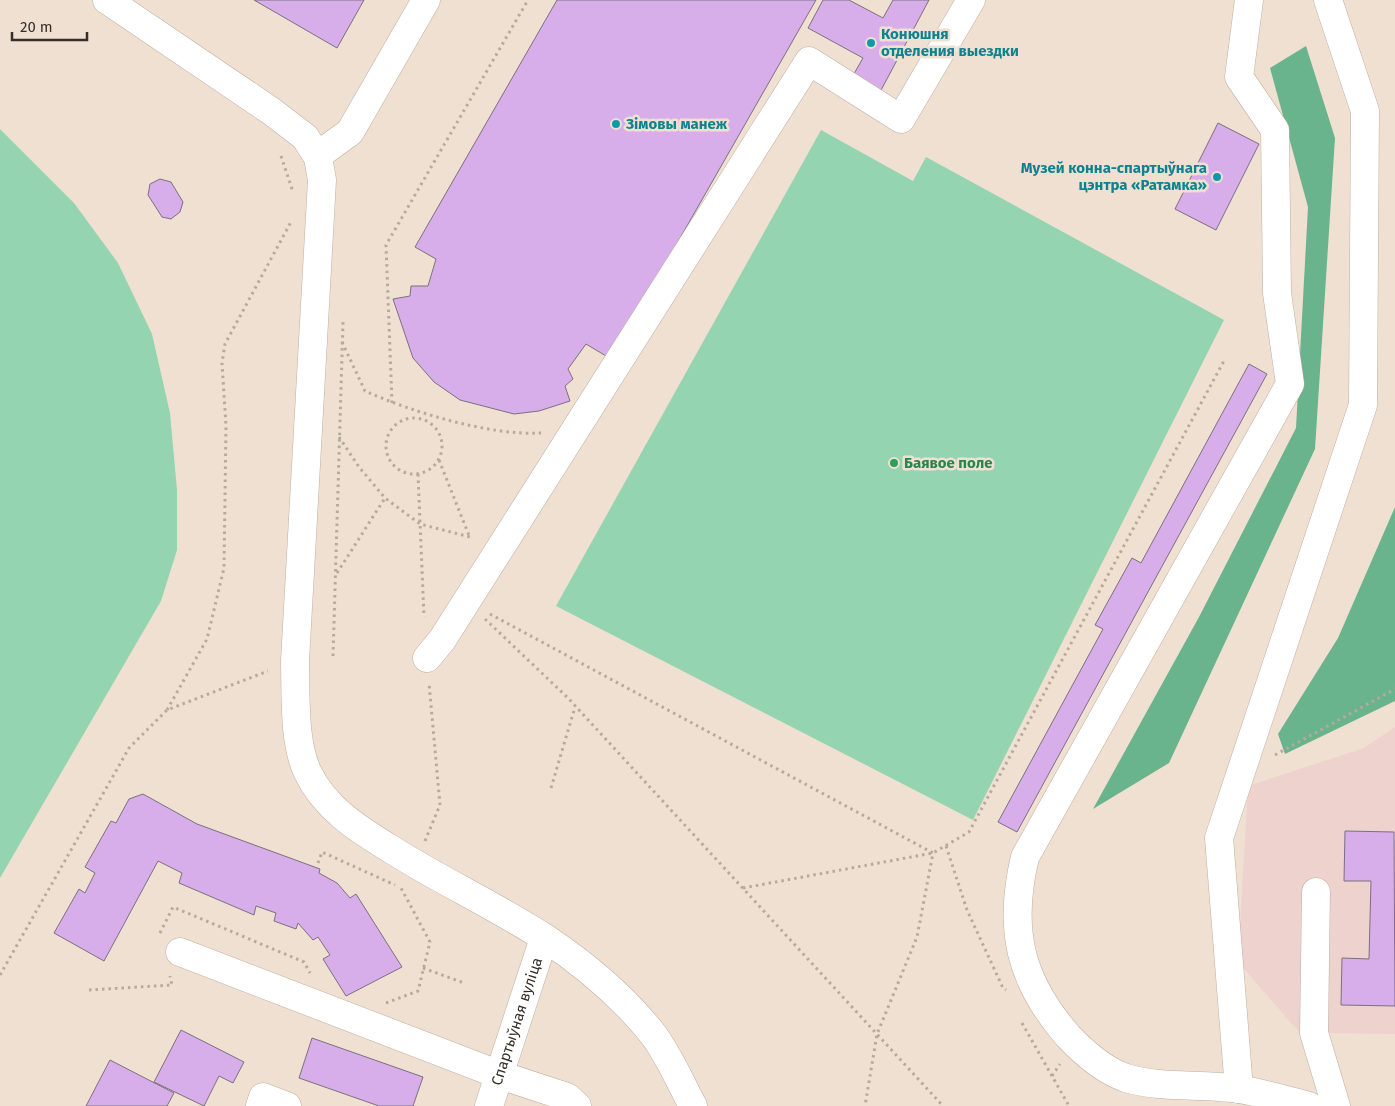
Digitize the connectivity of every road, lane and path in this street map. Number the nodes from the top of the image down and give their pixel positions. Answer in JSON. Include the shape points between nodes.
{"nodes":[{"id":1,"x":107,"y":0,"type":"edge"},
{"id":2,"x":426,"y":0,"type":"edge"},
{"id":3,"x":528,"y":0,"type":"edge"},
{"id":4,"x":971,"y":0,"type":"edge"},
{"id":5,"x":1249,"y":0,"type":"edge"},
{"id":6,"x":1328,"y":0,"type":"edge"},
{"id":7,"x":317,"y":156,"type":"junction"},
{"id":8,"x":294,"y":216,"type":"dead end"},
{"id":9,"x":1225,"y":359,"type":"dead end"},
{"id":10,"x":392,"y":403,"type":"junction"},
{"id":11,"x":422,"y":412,"type":"junction"},
{"id":12,"x":421,"y":419,"type":"junction"},
{"id":13,"x":576,"y":430,"type":"junction"},
{"id":14,"x":339,"y":437,"type":"junction"},
{"id":15,"x":439,"y":460,"type":"junction"},
{"id":16,"x":418,"y":474,"type":"junction"},
{"id":17,"x":385,"y":498,"type":"junction"},
{"id":18,"x":420,"y":524,"type":"junction"},
{"id":19,"x":470,"y":538,"type":"junction"},
{"id":20,"x":484,"y":574,"type":"junction"},
{"id":21,"x":336,"y":575,"type":"junction"},
{"id":22,"x":467,"y":602,"type":"junction"},
{"id":23,"x":333,"y":656,"type":"dead end"},
{"id":24,"x":427,"y":658,"type":"junction"},
{"id":25,"x":295,"y":661,"type":"junction"},
{"id":26,"x":1395,"y":689,"type":"edge"},
{"id":27,"x":575,"y":706,"type":"junction"},
{"id":28,"x":167,"y":710,"type":"junction"},
{"id":29,"x":1240,"y":773,"type":"junction"},
{"id":30,"x":551,"y":788,"type":"dead end"},
{"id":31,"x":946,"y":846,"type":"junction"},
{"id":32,"x":933,"y":853,"type":"junction"},
{"id":33,"x":318,"y":863,"type":"dead end"},
{"id":34,"x":415,"y":864,"type":"junction"},
{"id":35,"x":743,"y":888,"type":"junction"},
{"id":36,"x":1316,"y":892,"type":"dead end"},
{"id":37,"x":544,"y":938,"type":"junction"},
{"id":38,"x":170,"y":953,"type":"junction"},
{"id":39,"x":423,"y":968,"type":"junction"},
{"id":40,"x":0,"y":975,"type":"edge"},
{"id":41,"x":312,"y":977,"type":"dead end"},
{"id":42,"x":464,"y":983,"type":"dead end"},
{"id":43,"x":1002,"y":988,"type":"junction"},
{"id":44,"x":89,"y":990,"type":"dead end"},
{"id":45,"x":1010,"y":992,"type":"dead end"},
{"id":46,"x":1007,"y":996,"type":"dead end"},
{"id":47,"x":384,"y":1004,"type":"dead end"},
{"id":48,"x":1021,"y":1020,"type":"dead end"},
{"id":49,"x":877,"y":1034,"type":"junction"},
{"id":50,"x":500,"y":1075,"type":"junction"},
{"id":51,"x":1239,"y":1089,"type":"junction"},
{"id":52,"x":260,"y":1106,"type":"edge"},
{"id":53,"x":287,"y":1106,"type":"edge"},
{"id":54,"x":489,"y":1106,"type":"edge"},
{"id":55,"x":577,"y":1106,"type":"edge"},
{"id":56,"x":693,"y":1106,"type":"edge"},
{"id":57,"x":865,"y":1106,"type":"edge"},
{"id":58,"x":944,"y":1106,"type":"edge"},
{"id":59,"x":1069,"y":1106,"type":"edge"},
{"id":60,"x":1309,"y":1106,"type":"edge"},
{"id":61,"x":1336,"y":1106,"type":"edge"}],
"edges":[{"from":1,"to":7,"type":"street","via":[[271,111],[305,137]]},
{"from":2,"to":7,"type":"street","via":[[350,132]]},
{"from":3,"to":10,"type":"path","via":[[386,245]]},
{"from":4,"to":13,"type":"street","via":[[901,119],[808,61]]},
{"from":5,"to":51,"type":"street","via":[[1239,77],[1275,130],[1277,293],[1290,384],[1025,857],[1016,911],[1024,963],[1034,989],[1048,1012],[1088,1056],[1124,1077],[1149,1084]]},
{"from":6,"to":29,"type":"street","via":[[1364,111],[1363,404]]},
{"from":7,"to":25,"type":"street","via":[[322,180]]},
{"from":8,"to":28,"type":"path","via":[[225,344],[222,363],[226,426],[224,568],[207,639]]},
{"from":9,"to":31,"type":"path","via":[[969,832]]},
{"from":10,"to":11,"type":"path"},
{"from":10,"to":14,"type":"path","via":[[365,391],[342,342]]},
{"from":11,"to":12,"type":"path"},
{"from":11,"to":13,"type":"path","via":[[524,434]]},
{"from":12,"to":15,"type":"path","via":[[440,435],[442,452]]},
{"from":12,"to":16,"type":"path","via":[[412,418],[395,424],[389,431],[385,450],[400,472]]},
{"from":13,"to":20,"type":"street"},
{"from":14,"to":17,"type":"path"},
{"from":14,"to":21,"type":"path"},
{"from":15,"to":16,"type":"path","via":[[426,472]]},
{"from":15,"to":19,"type":"path"},
{"from":16,"to":18,"type":"path"},
{"from":17,"to":18,"type":"path"},
{"from":17,"to":21,"type":"path"},
{"from":18,"to":19,"type":"path"},
{"from":18,"to":24,"type":"path"},
{"from":19,"to":20,"type":"path"},
{"from":20,"to":22,"type":"street"},
{"from":21,"to":23,"type":"path"},
{"from":22,"to":24,"type":"street"},
{"from":22,"to":27,"type":"path"},
{"from":22,"to":32,"type":"path"},
{"from":24,"to":34,"type":"path","via":[[440,804]]},
{"from":25,"to":28,"type":"path"},
{"from":25,"to":34,"type":"street","via":[[297,722],[308,772],[337,812]]},
{"from":26,"to":29,"type":"path"},
{"from":27,"to":30,"type":"path"},
{"from":27,"to":35,"type":"path"},
{"from":28,"to":40,"type":"path","via":[[129,748]]},
{"from":29,"to":51,"type":"street","via":[[1219,838]]},
{"from":31,"to":32,"type":"path"},
{"from":31,"to":43,"type":"path","via":[[967,910]]},
{"from":32,"to":35,"type":"path"},
{"from":32,"to":49,"type":"path","via":[[917,937]]},
{"from":33,"to":39,"type":"path","via":[[322,852],[401,888],[430,942]]},
{"from":34,"to":37,"type":"street"},
{"from":35,"to":49,"type":"path"},
{"from":36,"to":61,"type":"street","via":[[1314,1033]]},
{"from":37,"to":50,"type":"street","name":"Спартыўная вуліца"},
{"from":37,"to":56,"type":"street","via":[[622,999],[653,1035]]},
{"from":38,"to":41,"type":"path","via":[[160,933],[173,907],[304,962]]},
{"from":38,"to":44,"type":"path","via":[[172,985]]},
{"from":38,"to":50,"type":"street"},
{"from":39,"to":42,"type":"path"},
{"from":39,"to":47,"type":"path","via":[[418,991]]},
{"from":43,"to":45,"type":"path"},
{"from":43,"to":46,"type":"path"},
{"from":48,"to":59,"type":"path"},
{"from":49,"to":57,"type":"path"},
{"from":49,"to":58,"type":"path"},
{"from":50,"to":54,"type":"street","name":"Спартыўная вуліца"},
{"from":50,"to":55,"type":"street","via":[[567,1097]]},
{"from":51,"to":60,"type":"street"},
{"from":52,"to":53,"type":"street","via":[[263,1096]]}]}
